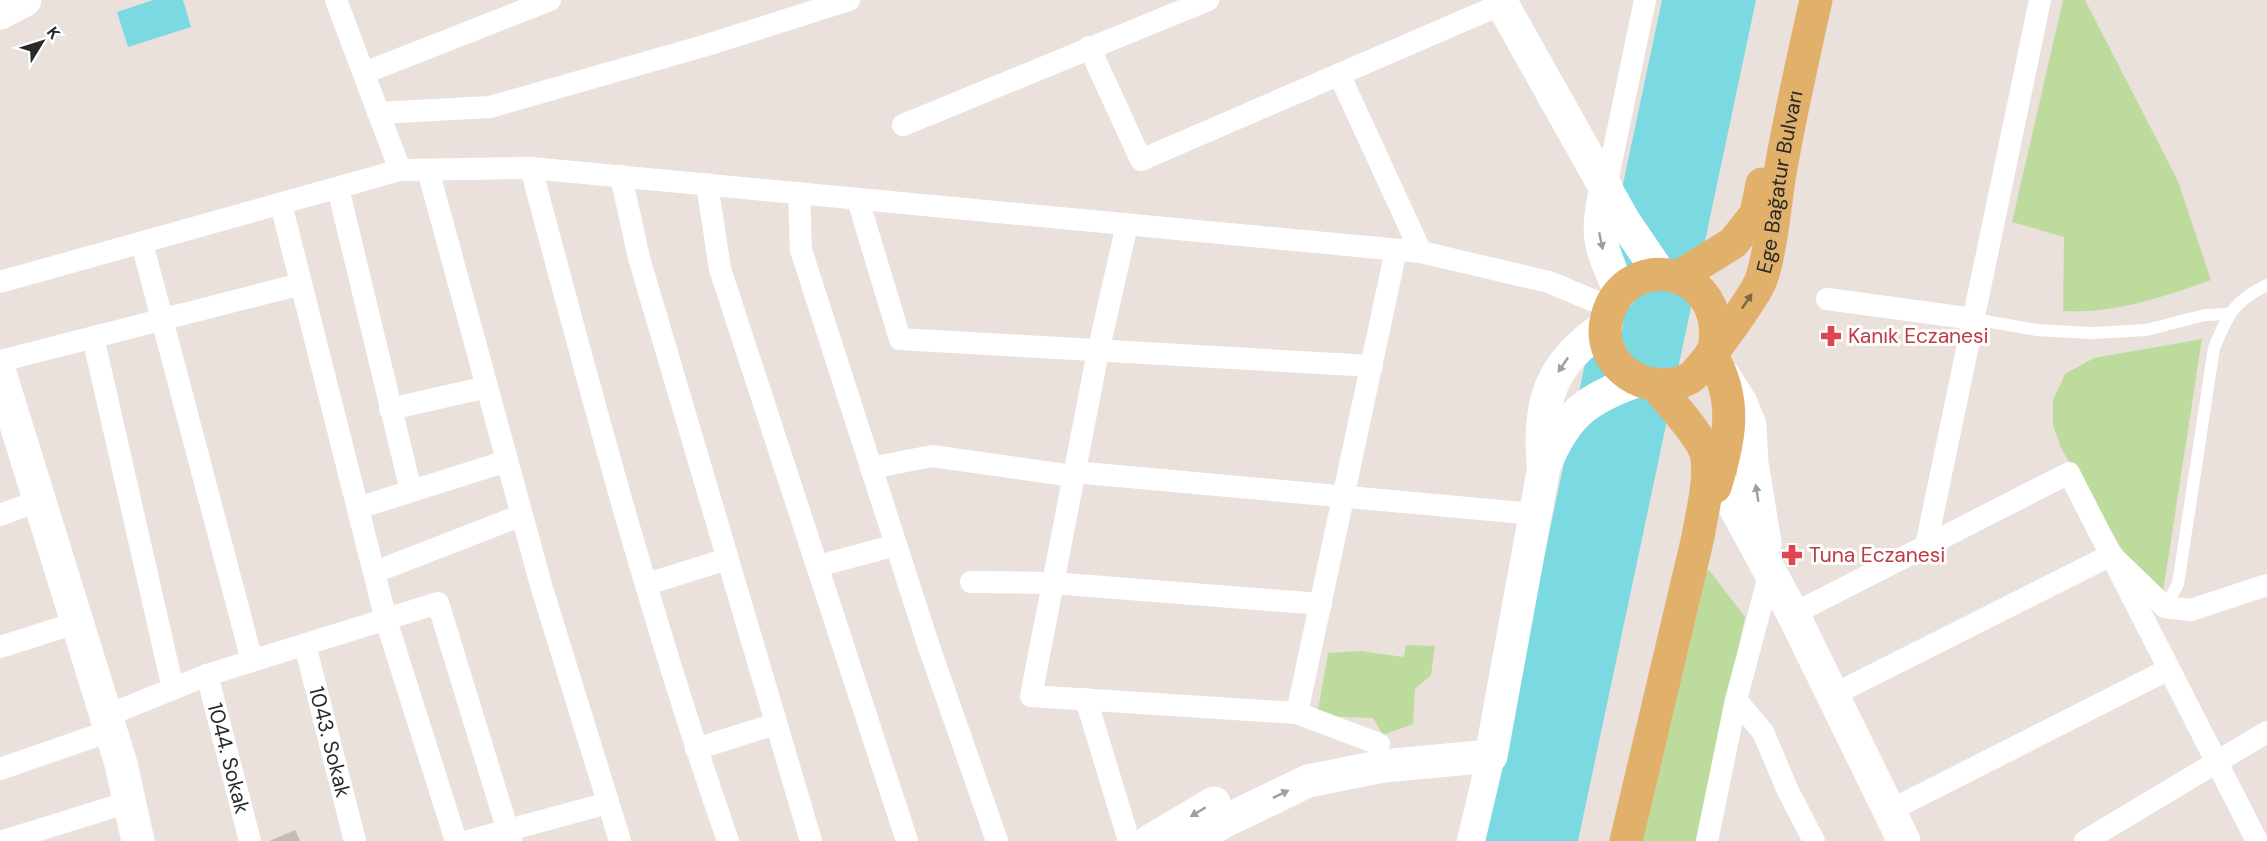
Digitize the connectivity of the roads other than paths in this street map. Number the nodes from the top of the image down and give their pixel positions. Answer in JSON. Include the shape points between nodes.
{"nodes":[{"id":1,"x":25,"y":0,"type":"edge"},
{"id":2,"x":336,"y":0,"type":"edge"},
{"id":3,"x":550,"y":0,"type":"edge"},
{"id":4,"x":849,"y":0,"type":"edge"},
{"id":5,"x":1208,"y":0,"type":"edge"},
{"id":6,"x":1645,"y":0,"type":"edge"},
{"id":7,"x":1801,"y":0,"type":"edge"},
{"id":8,"x":1816,"y":0,"type":"edge"},
{"id":9,"x":2040,"y":0,"type":"edge"},
{"id":10,"x":1501,"y":2,"type":"edge"},
{"id":11,"x":0,"y":13,"type":"edge"},
{"id":12,"x":1089,"y":47,"type":"junction"},
{"id":13,"x":364,"y":73,"type":"junction"},
{"id":14,"x":1339,"y":74,"type":"junction"},
{"id":15,"x":378,"y":113,"type":"junction"},
{"id":16,"x":903,"y":125,"type":"dead end"},
{"id":17,"x":531,"y":168,"type":"junction"},
{"id":18,"x":400,"y":170,"type":"junction"},
{"id":19,"x":428,"y":170,"type":"junction"},
{"id":20,"x":621,"y":176,"type":"junction"},
{"id":21,"x":707,"y":184,"type":"junction"},
{"id":22,"x":338,"y":188,"type":"junction"},
{"id":23,"x":1606,"y":188,"type":"junction"},
{"id":24,"x":799,"y":193,"type":"junction"},
{"id":25,"x":858,"y":200,"type":"junction"},
{"id":26,"x":281,"y":204,"type":"junction"},
{"id":27,"x":1127,"y":225,"type":"junction"},
{"id":28,"x":142,"y":243,"type":"junction"},
{"id":29,"x":1396,"y":250,"type":"junction"},
{"id":30,"x":1421,"y":252,"type":"junction"},
{"id":31,"x":1669,"y":276,"type":"junction"},
{"id":32,"x":0,"y":282,"type":"edge"},
{"id":33,"x":301,"y":284,"type":"junction"},
{"id":34,"x":2267,"y":285,"type":"edge"},
{"id":35,"x":1827,"y":299,"type":"dead end"},
{"id":36,"x":1612,"y":309,"type":"junction"},
{"id":37,"x":2228,"y":314,"type":"junction"},
{"id":38,"x":1974,"y":319,"type":"junction"},
{"id":39,"x":162,"y":320,"type":"junction"},
{"id":40,"x":93,"y":337,"type":"junction"},
{"id":41,"x":1098,"y":351,"type":"junction"},
{"id":42,"x":1716,"y":360,"type":"junction"},
{"id":43,"x":1372,"y":366,"type":"junction"},
{"id":44,"x":1,"y":375,"type":"edge"},
{"id":45,"x":1647,"y":384,"type":"junction"},
{"id":46,"x":487,"y":387,"type":"junction"},
{"id":47,"x":390,"y":409,"type":"junction"},
{"id":48,"x":507,"y":461,"type":"junction"},
{"id":49,"x":1713,"y":465,"type":"junction"},
{"id":50,"x":1544,"y":467,"type":"junction"},
{"id":51,"x":871,"y":468,"type":"junction"},
{"id":52,"x":1073,"y":474,"type":"junction"},
{"id":53,"x":411,"y":491,"type":"junction"},
{"id":54,"x":1344,"y":496,"type":"junction"},
{"id":55,"x":38,"y":501,"type":"junction"},
{"id":56,"x":358,"y":508,"type":"junction"},
{"id":57,"x":1535,"y":514,"type":"junction"},
{"id":58,"x":0,"y":515,"type":"edge"},
{"id":59,"x":522,"y":515,"type":"junction"},
{"id":60,"x":1698,"y":537,"type":"junction"},
{"id":61,"x":1753,"y":539,"type":"junction"},
{"id":62,"x":896,"y":545,"type":"junction"},
{"id":63,"x":1926,"y":546,"type":"junction"},
{"id":64,"x":2111,"y":555,"type":"junction"},
{"id":65,"x":727,"y":559,"type":"junction"},
{"id":66,"x":818,"y":566,"type":"junction"},
{"id":67,"x":1770,"y":572,"type":"junction"},
{"id":68,"x":375,"y":573,"type":"junction"},
{"id":69,"x":971,"y":582,"type":"dead end"},
{"id":70,"x":647,"y":584,"type":"junction"},
{"id":71,"x":1052,"y":584,"type":"junction"},
{"id":72,"x":2267,"y":585,"type":"edge"},
{"id":73,"x":1321,"y":604,"type":"junction"},
{"id":74,"x":2165,"y":607,"type":"junction"},
{"id":75,"x":1793,"y":614,"type":"junction"},
{"id":76,"x":387,"y":620,"type":"junction"},
{"id":77,"x":76,"y":622,"type":"junction"},
{"id":78,"x":305,"y":645,"type":"junction"},
{"id":79,"x":0,"y":647,"type":"edge"},
{"id":80,"x":252,"y":661,"type":"junction"},
{"id":81,"x":2169,"y":669,"type":"junction"},
{"id":82,"x":207,"y":675,"type":"junction"},
{"id":83,"x":173,"y":689,"type":"junction"},
{"id":84,"x":1833,"y":695,"type":"junction"},
{"id":85,"x":1086,"y":699,"type":"junction"},
{"id":86,"x":1736,"y":700,"type":"junction"},
{"id":87,"x":1297,"y":713,"type":"junction"},
{"id":88,"x":108,"y":723,"type":"junction"},
{"id":89,"x":775,"y":724,"type":"junction"},
{"id":90,"x":2267,"y":732,"type":"edge"},
{"id":91,"x":1379,"y":744,"type":"junction"},
{"id":92,"x":1493,"y":745,"type":"junction"},
{"id":93,"x":696,"y":749,"type":"junction"},
{"id":94,"x":2216,"y":762,"type":"junction"},
{"id":95,"x":0,"y":769,"type":"edge"},
{"id":96,"x":129,"y":802,"type":"junction"},
{"id":97,"x":608,"y":803,"type":"junction"},
{"id":98,"x":1896,"y":831,"type":"edge"},
{"id":99,"x":509,"y":835,"type":"edge"},
{"id":100,"x":3,"y":841,"type":"edge"},
{"id":101,"x":138,"y":841,"type":"edge"},
{"id":102,"x":250,"y":841,"type":"edge"},
{"id":103,"x":355,"y":841,"type":"edge"},
{"id":104,"x":456,"y":841,"type":"edge"},
{"id":105,"x":468,"y":841,"type":"edge"},
{"id":106,"x":620,"y":841,"type":"edge"},
{"id":107,"x":728,"y":841,"type":"edge"},
{"id":108,"x":811,"y":841,"type":"edge"},
{"id":109,"x":907,"y":841,"type":"edge"},
{"id":110,"x":997,"y":841,"type":"edge"},
{"id":111,"x":1129,"y":841,"type":"edge"},
{"id":112,"x":1150,"y":841,"type":"edge"},
{"id":113,"x":1192,"y":841,"type":"edge"},
{"id":114,"x":1471,"y":841,"type":"edge"},
{"id":115,"x":1626,"y":841,"type":"edge"},
{"id":116,"x":1707,"y":841,"type":"edge"},
{"id":117,"x":1814,"y":841,"type":"edge"},
{"id":118,"x":2085,"y":841,"type":"edge"},
{"id":119,"x":2257,"y":841,"type":"edge"}],
"edges":[{"from":1,"to":11,"type":"main road"},
{"from":2,"to":13,"type":"street"},
{"from":3,"to":13,"type":"street"},
{"from":4,"to":15,"type":"street","via":[[490,107]]},
{"from":5,"to":12,"type":"street"},
{"from":6,"to":23,"type":"street"},
{"from":7,"to":31,"type":"main road","name":"Ege Bağatur Bulvarı","via":[[1756,214],[1733,243]]},
{"from":42,"to":8,"type":"main road","name":"Ege Bağatur Bulvarı","one_way":true,"via":[[1761,281]]},
{"from":9,"to":38,"type":"street"},
{"from":10,"to":14,"type":"street"},
{"from":10,"to":23,"type":"main road"},
{"from":12,"to":14,"type":"street","via":[[1141,160]]},
{"from":12,"to":16,"type":"street"},
{"from":13,"to":15,"type":"street"},
{"from":14,"to":30,"type":"street"},
{"from":15,"to":18,"type":"street"},
{"from":17,"to":19,"type":"street"},
{"from":17,"to":20,"type":"street"},
{"from":17,"to":70,"type":"street","via":[[586,377]]},
{"from":18,"to":19,"type":"street"},
{"from":18,"to":22,"type":"street"},
{"from":19,"to":46,"type":"street"},
{"from":20,"to":21,"type":"street"},
{"from":20,"to":65,"type":"street","via":[[639,258]]},
{"from":21,"to":24,"type":"street"},
{"from":21,"to":66,"type":"street","via":[[720,269]]},
{"from":22,"to":26,"type":"street"},
{"from":22,"to":47,"type":"street"},
{"from":23,"to":31,"type":"main road"},
{"from":23,"to":36,"type":"main road","one_way":true,"via":[[1598,219],[1599,242]]},
{"from":24,"to":25,"type":"street"},
{"from":24,"to":51,"type":"street","via":[[801,250]]},
{"from":25,"to":27,"type":"street"},
{"from":25,"to":41,"type":"street","via":[[900,339]]},
{"from":26,"to":28,"type":"street"},
{"from":26,"to":33,"type":"street"},
{"from":27,"to":29,"type":"street"},
{"from":27,"to":41,"type":"street"},
{"from":28,"to":32,"type":"street"},
{"from":28,"to":39,"type":"street"},
{"from":29,"to":30,"type":"street"},
{"from":29,"to":43,"type":"street"},
{"from":30,"to":36,"type":"street","via":[[1549,282]]},
{"from":31,"to":36,"type":"main road","via":[[1642,278]]},
{"from":31,"to":42,"type":"main road","via":[[1700,291],[1714,314]]},
{"from":33,"to":39,"type":"street"},
{"from":33,"to":56,"type":"street"},
{"from":34,"to":37,"type":"lane","via":[[2245,296]]},
{"from":35,"to":38,"type":"street"},
{"from":36,"to":45,"type":"main road","via":[[1605,337],[1611,355],[1622,370]]},
{"from":36,"to":50,"type":"main road","one_way":true,"via":[[1561,364],[1547,398],[1541,435]]},
{"from":37,"to":38,"type":"lane","via":[[2212,314],[2146,330],[2092,333],[2037,330]]},
{"from":37,"to":74,"type":"lane","via":[[2214,348],[2178,584]]},
{"from":38,"to":63,"type":"street"},
{"from":39,"to":40,"type":"street"},
{"from":39,"to":80,"type":"street"},
{"from":40,"to":44,"type":"street"},
{"from":40,"to":83,"type":"street"},
{"from":41,"to":43,"type":"street"},
{"from":41,"to":52,"type":"street"},
{"from":42,"to":45,"type":"main road","via":[[1675,385]]},
{"from":42,"to":49,"type":"main road","via":[[1731,412],[1727,442]]},
{"from":67,"to":42,"type":"main road","one_way":true,"via":[[1752,463],[1750,425]]},
{"from":43,"to":54,"type":"street"},
{"from":44,"to":55,"type":"main road"},
{"from":45,"to":49,"type":"main road","via":[[1686,421]]},
{"from":45,"to":50,"type":"main road","via":[[1604,393],[1582,406],[1553,445]]},
{"from":46,"to":47,"type":"street"},
{"from":46,"to":48,"type":"street"},
{"from":47,"to":53,"type":"street"},
{"from":48,"to":53,"type":"street"},
{"from":48,"to":59,"type":"street"},
{"from":49,"to":60,"type":"main road"},
{"from":49,"to":61,"type":"main road"},
{"from":50,"to":57,"type":"main road"},
{"from":51,"to":52,"type":"street","via":[[932,456]]},
{"from":51,"to":62,"type":"street"},
{"from":52,"to":54,"type":"street"},
{"from":52,"to":71,"type":"street"},
{"from":53,"to":56,"type":"street"},
{"from":54,"to":57,"type":"street"},
{"from":54,"to":73,"type":"street"},
{"from":55,"to":58,"type":"street"},
{"from":55,"to":77,"type":"main road"},
{"from":56,"to":68,"type":"street"},
{"from":57,"to":92,"type":"main road"},
{"from":59,"to":68,"type":"street"},
{"from":59,"to":97,"type":"street"},
{"from":60,"to":61,"type":"main road","via":[[1722,525]]},
{"from":60,"to":115,"type":"main road"},
{"from":61,"to":67,"type":"main road"},
{"from":62,"to":66,"type":"street"},
{"from":62,"to":110,"type":"street"},
{"from":63,"to":64,"type":"street","via":[[2069,473]]},
{"from":63,"to":75,"type":"street"},
{"from":64,"to":74,"type":"street"},
{"from":64,"to":81,"type":"street"},
{"from":64,"to":84,"type":"street"},
{"from":65,"to":70,"type":"street"},
{"from":65,"to":89,"type":"street"},
{"from":66,"to":109,"type":"street"},
{"from":67,"to":75,"type":"main road"},
{"from":67,"to":86,"type":"street"},
{"from":68,"to":76,"type":"street"},
{"from":69,"to":71,"type":"street"},
{"from":70,"to":93,"type":"street"},
{"from":71,"to":73,"type":"street"},
{"from":71,"to":85,"type":"street","via":[[1030,696]]},
{"from":72,"to":74,"type":"street","via":[[2192,610]]},
{"from":73,"to":87,"type":"street"},
{"from":75,"to":84,"type":"main road"},
{"from":76,"to":78,"type":"street"},
{"from":76,"to":99,"type":"street","via":[[438,603]]},
{"from":76,"to":104,"type":"street"},
{"from":77,"to":79,"type":"street"},
{"from":77,"to":88,"type":"main road"},
{"from":78,"to":80,"type":"street"},
{"from":78,"to":103,"type":"street","name":"1043. Sokak"},
{"from":80,"to":82,"type":"street"},
{"from":81,"to":94,"type":"street"},
{"from":81,"to":98,"type":"street"},
{"from":82,"to":83,"type":"street"},
{"from":82,"to":102,"type":"street","name":"1044. Sokak"},
{"from":83,"to":88,"type":"street"},
{"from":84,"to":98,"type":"main road"},
{"from":85,"to":87,"type":"street"},
{"from":85,"to":111,"type":"street"},
{"from":86,"to":116,"type":"street"},
{"from":86,"to":117,"type":"street","via":[[1763,732]]},
{"from":87,"to":91,"type":"street"},
{"from":88,"to":95,"type":"street"},
{"from":88,"to":96,"type":"main road"},
{"from":89,"to":93,"type":"street"},
{"from":89,"to":108,"type":"street"},
{"from":90,"to":94,"type":"street"},
{"from":91,"to":92,"type":"main road"},
{"from":91,"to":112,"type":"main road","one_way":true,"via":[[1300,760],[1212,803]]},
{"from":113,"to":92,"type":"main road","one_way":true,"via":[[1308,781]]},
{"from":92,"to":114,"type":"street"},
{"from":93,"to":107,"type":"street"},
{"from":94,"to":118,"type":"street"},
{"from":94,"to":119,"type":"street"},
{"from":96,"to":100,"type":"street"},
{"from":96,"to":101,"type":"main road"},
{"from":97,"to":99,"type":"street"},
{"from":97,"to":106,"type":"street"},
{"from":99,"to":105,"type":"street"}]}
